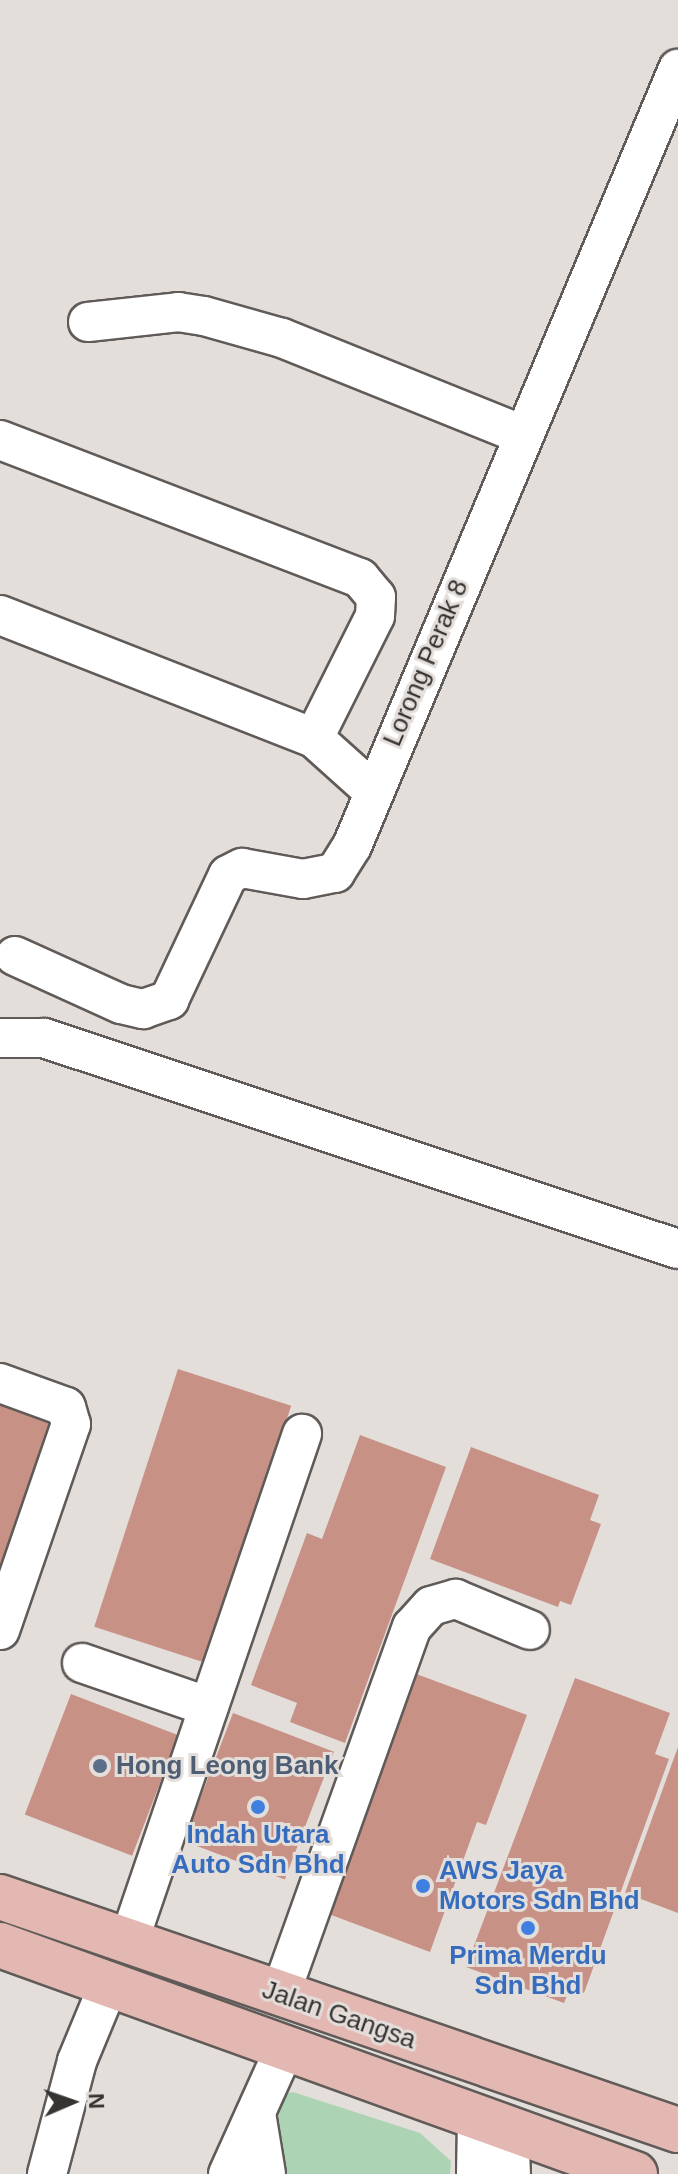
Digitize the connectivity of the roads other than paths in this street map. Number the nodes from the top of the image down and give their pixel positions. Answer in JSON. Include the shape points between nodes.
{"nodes":[{"id":1,"x":678,"y":69,"type":"edge"},
{"id":2,"x":88,"y":322,"type":"dead end"},
{"id":3,"x":523,"y":435,"type":"junction"},
{"id":4,"x":0,"y":440,"type":"edge"},
{"id":5,"x":0,"y":615,"type":"edge"},
{"id":6,"x":314,"y":738,"type":"junction"},
{"id":7,"x":372,"y":790,"type":"junction"},
{"id":8,"x":15,"y":956,"type":"dead end"},
{"id":9,"x":0,"y":1038,"type":"edge"},
{"id":10,"x":678,"y":1249,"type":"edge"},
{"id":11,"x":0,"y":1383,"type":"edge"},
{"id":12,"x":302,"y":1434,"type":"dead end"},
{"id":13,"x":0,"y":1630,"type":"edge"},
{"id":14,"x":530,"y":1630,"type":"dead end"},
{"id":15,"x":82,"y":1663,"type":"dead end"},
{"id":16,"x":209,"y":1707,"type":"junction"},
{"id":17,"x":0,"y":1897,"type":"edge"},
{"id":18,"x":129,"y":1941,"type":"junction"},
{"id":19,"x":0,"y":1945,"type":"edge"},
{"id":20,"x":108,"y":1986,"type":"junction"},
{"id":21,"x":280,"y":1995,"type":"junction"},
{"id":22,"x":285,"y":2048,"type":"junction"},
{"id":23,"x":256,"y":2113,"type":"junction"},
{"id":24,"x":678,"y":2130,"type":"edge"},
{"id":25,"x":499,"y":2142,"type":"edge"},
{"id":26,"x":47,"y":2174,"type":"edge"},
{"id":27,"x":228,"y":2174,"type":"edge"},
{"id":28,"x":266,"y":2174,"type":"edge"},
{"id":29,"x":476,"y":2174,"type":"edge"},
{"id":30,"x":635,"y":2174,"type":"edge"}],
"edges":[{"from":1,"to":3,"type":"street","name":"Lorong Perak 8"},
{"from":2,"to":3,"type":"street","via":[[178,312],[204,316],[282,338]]},
{"from":3,"to":7,"type":"street","name":"Lorong Perak 8"},
{"from":4,"to":6,"type":"street","via":[[360,578],[376,597],[375,616]]},
{"from":5,"to":6,"type":"street"},
{"from":6,"to":7,"type":"street"},
{"from":7,"to":8,"type":"street","name":"Lorong Perak 8","via":[[352,846],[335,873],[303,879],[242,868],[228,875],[169,1000],[143,1009],[121,1004]]},
{"from":9,"to":10,"type":"street","via":[[44,1038]]},
{"from":11,"to":13,"type":"street","via":[[66,1407],[71,1424]]},
{"from":12,"to":16,"type":"street"},
{"from":14,"to":21,"type":"street","via":[[456,1599],[442,1600],[421,1614]]},
{"from":15,"to":16,"type":"street"},
{"from":16,"to":18,"type":"street"},
{"from":17,"to":18,"type":"main road","name":"Jalan Gangsa"},
{"from":18,"to":21,"type":"main road","name":"Jalan Gangsa"},
{"from":19,"to":20,"type":"main road","name":"Jalan Gangsa"},
{"from":20,"to":22,"type":"main road","name":"Jalan Gangsa"},
{"from":20,"to":26,"type":"street","via":[[77,2061]]},
{"from":21,"to":24,"type":"main road","name":"Jalan Gangsa"},
{"from":22,"to":23,"type":"street"},
{"from":22,"to":25,"type":"main road","name":"Jalan Gangsa"},
{"from":23,"to":27,"type":"street"},
{"from":23,"to":28,"type":"street"},
{"from":25,"to":29,"type":"street"},
{"from":25,"to":30,"type":"main road","name":"Jalan Gangsa"}]}
